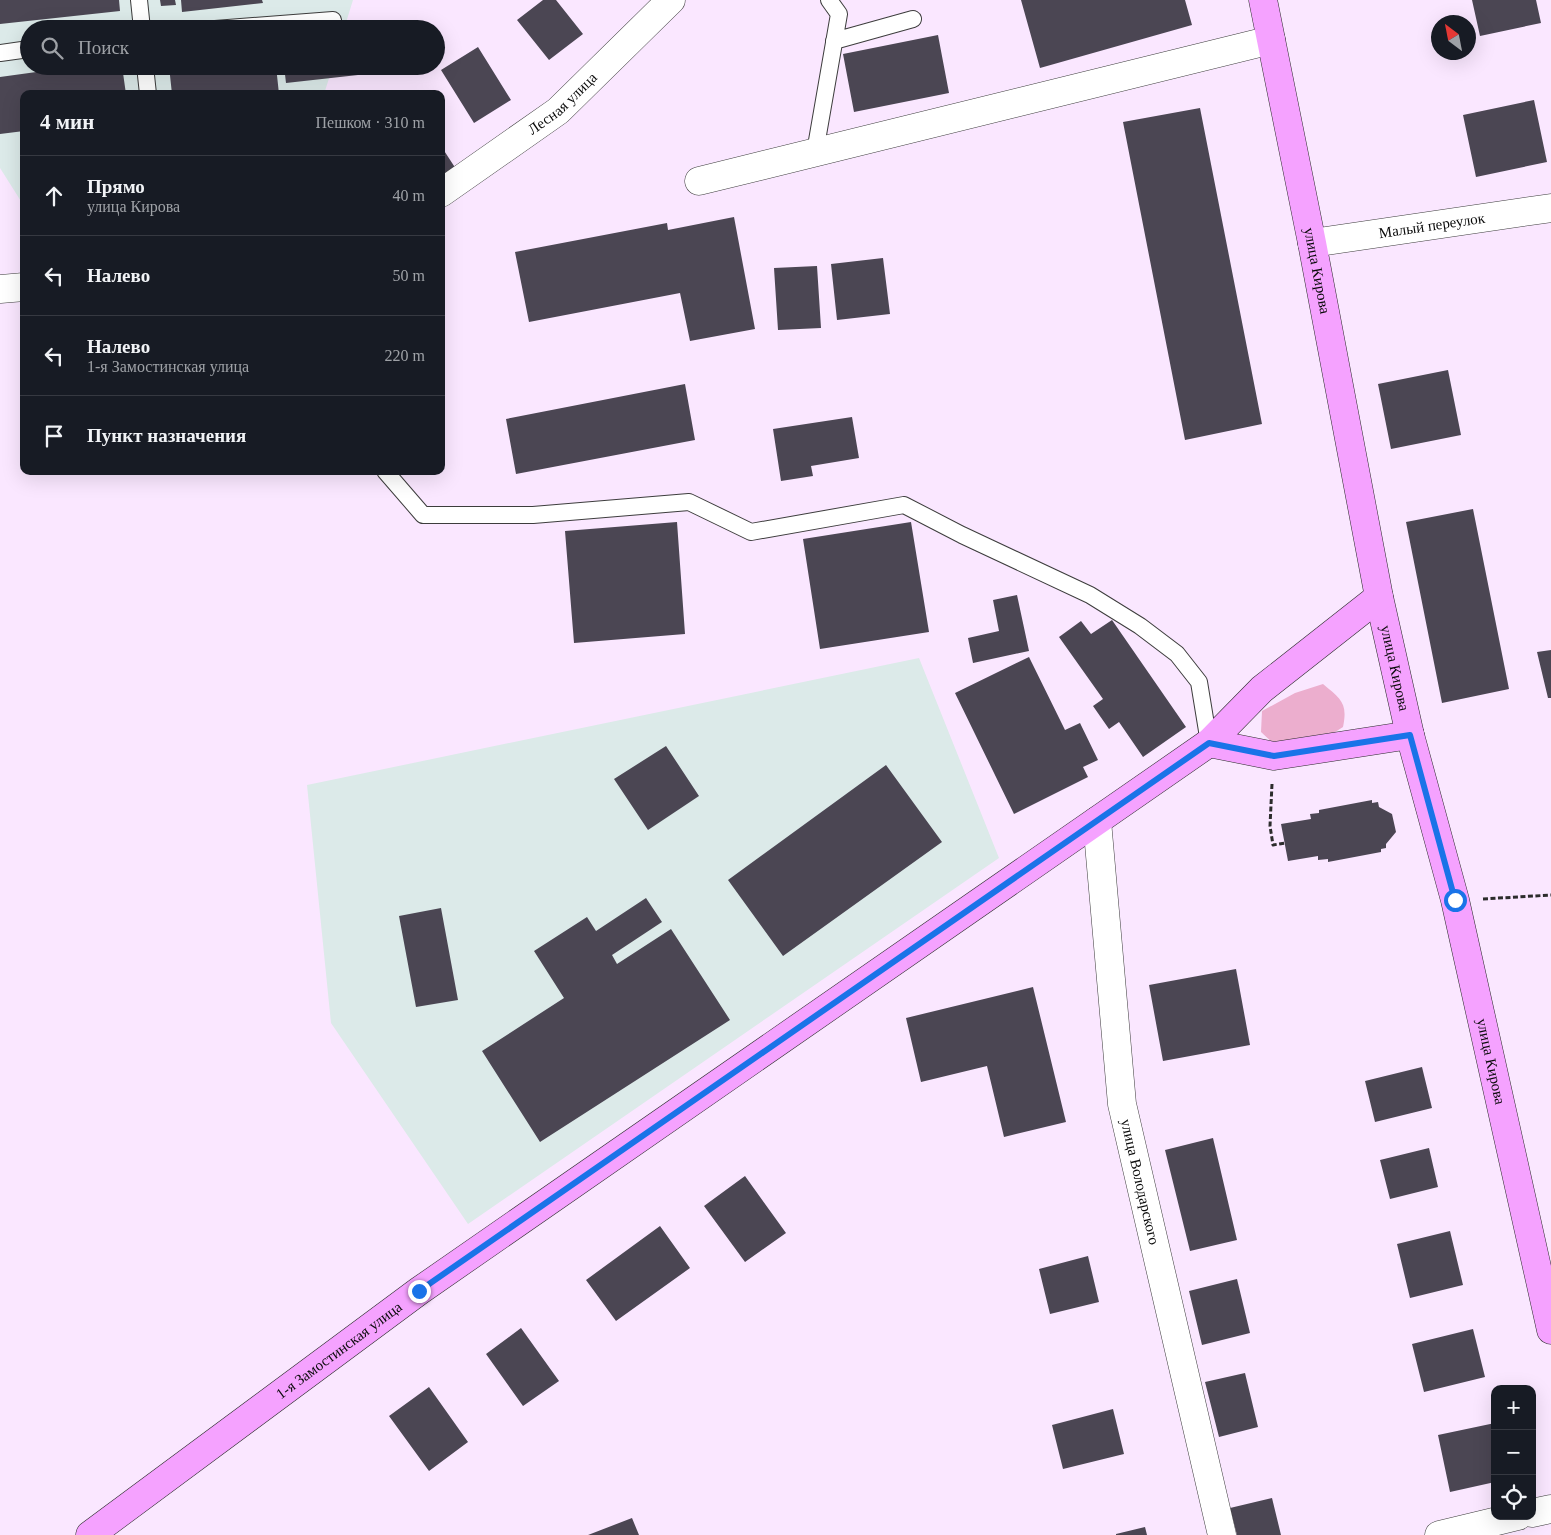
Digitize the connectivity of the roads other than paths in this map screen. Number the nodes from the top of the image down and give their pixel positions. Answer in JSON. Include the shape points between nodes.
{"nodes":[{"id":1,"x":139,"y":0,"type":"edge"},
{"id":2,"x":671,"y":0,"type":"edge"},
{"id":3,"x":828,"y":0,"type":"edge"},
{"id":4,"x":1263,"y":0,"type":"edge"},
{"id":5,"x":913,"y":19,"type":"dead end"},
{"id":6,"x":141,"y":20,"type":"edge"},
{"id":7,"x":834,"y":40,"type":"junction"},
{"id":8,"x":1271,"y":40,"type":"junction"},
{"id":9,"x":20,"y":50,"type":"edge"},
{"id":10,"x":0,"y":53,"type":"edge"},
{"id":11,"x":147,"y":75,"type":"edge"},
{"id":12,"x":148,"y":90,"type":"edge"},
{"id":13,"x":815,"y":152,"type":"junction"},
{"id":14,"x":700,"y":182,"type":"dead end"},
{"id":15,"x":445,"y":190,"type":"edge"},
{"id":16,"x":1551,"y":208,"type":"edge"},
{"id":17,"x":1312,"y":243,"type":"junction"},
{"id":18,"x":20,"y":287,"type":"edge"},
{"id":19,"x":0,"y":289,"type":"edge"},
{"id":20,"x":388,"y":475,"type":"edge"},
{"id":21,"x":1380,"y":597,"type":"junction"},
{"id":22,"x":1410,"y":735,"type":"junction"},
{"id":23,"x":1209,"y":743,"type":"junction"},
{"id":24,"x":1097,"y":821,"type":"junction"},
{"id":25,"x":1551,"y":1330,"type":"edge"},
{"id":26,"x":1551,"y":1509,"type":"edge"},
{"id":27,"x":1536,"y":1512,"type":"edge"},
{"id":28,"x":1501,"y":1520,"type":"edge"},
{"id":29,"x":90,"y":1535,"type":"edge"},
{"id":30,"x":1222,"y":1535,"type":"edge"},
{"id":31,"x":1439,"y":1535,"type":"edge"}],
"edges":[{"from":1,"to":6,"type":"lane"},
{"from":2,"to":15,"type":"street","name":"Лесная улица","via":[[558,111]]},
{"from":3,"to":7,"type":"lane","via":[[839,14]]},
{"from":4,"to":8,"type":"street","name":"улица Кирова"},
{"from":5,"to":7,"type":"lane"},
{"from":7,"to":13,"type":"lane"},
{"from":8,"to":13,"type":"street"},
{"from":8,"to":17,"type":"street","name":"улица Кирова"},
{"from":9,"to":10,"type":"lane"},
{"from":11,"to":12,"type":"lane"},
{"from":13,"to":14,"type":"street"},
{"from":16,"to":17,"type":"street","name":"Малый переулок"},
{"from":17,"to":21,"type":"street","name":"улица Кирова"},
{"from":18,"to":19,"type":"street"},
{"from":20,"to":23,"type":"lane","via":[[423,515],[533,515],[689,502],[751,532],[904,505],[1090,595],[1177,654],[1199,682]]},
{"from":21,"to":22,"type":"street","name":"улица Кирова"},
{"from":21,"to":23,"type":"street","name":"1-я Замостинская улица","via":[[1262,689]]},
{"from":22,"to":23,"type":"street","via":[[1274,756]]},
{"from":22,"to":25,"type":"street","name":"улица Кирова","via":[[1455,900]]},
{"from":23,"to":24,"type":"street","name":"1-я Замостинская улица"},
{"from":24,"to":29,"type":"street","name":"1-я Замостинская улица","via":[[419,1291]]},
{"from":24,"to":30,"type":"street","name":"улица Володарского","via":[[1122,1104]]},
{"from":26,"to":27,"type":"street"},
{"from":28,"to":31,"type":"street"}]}
